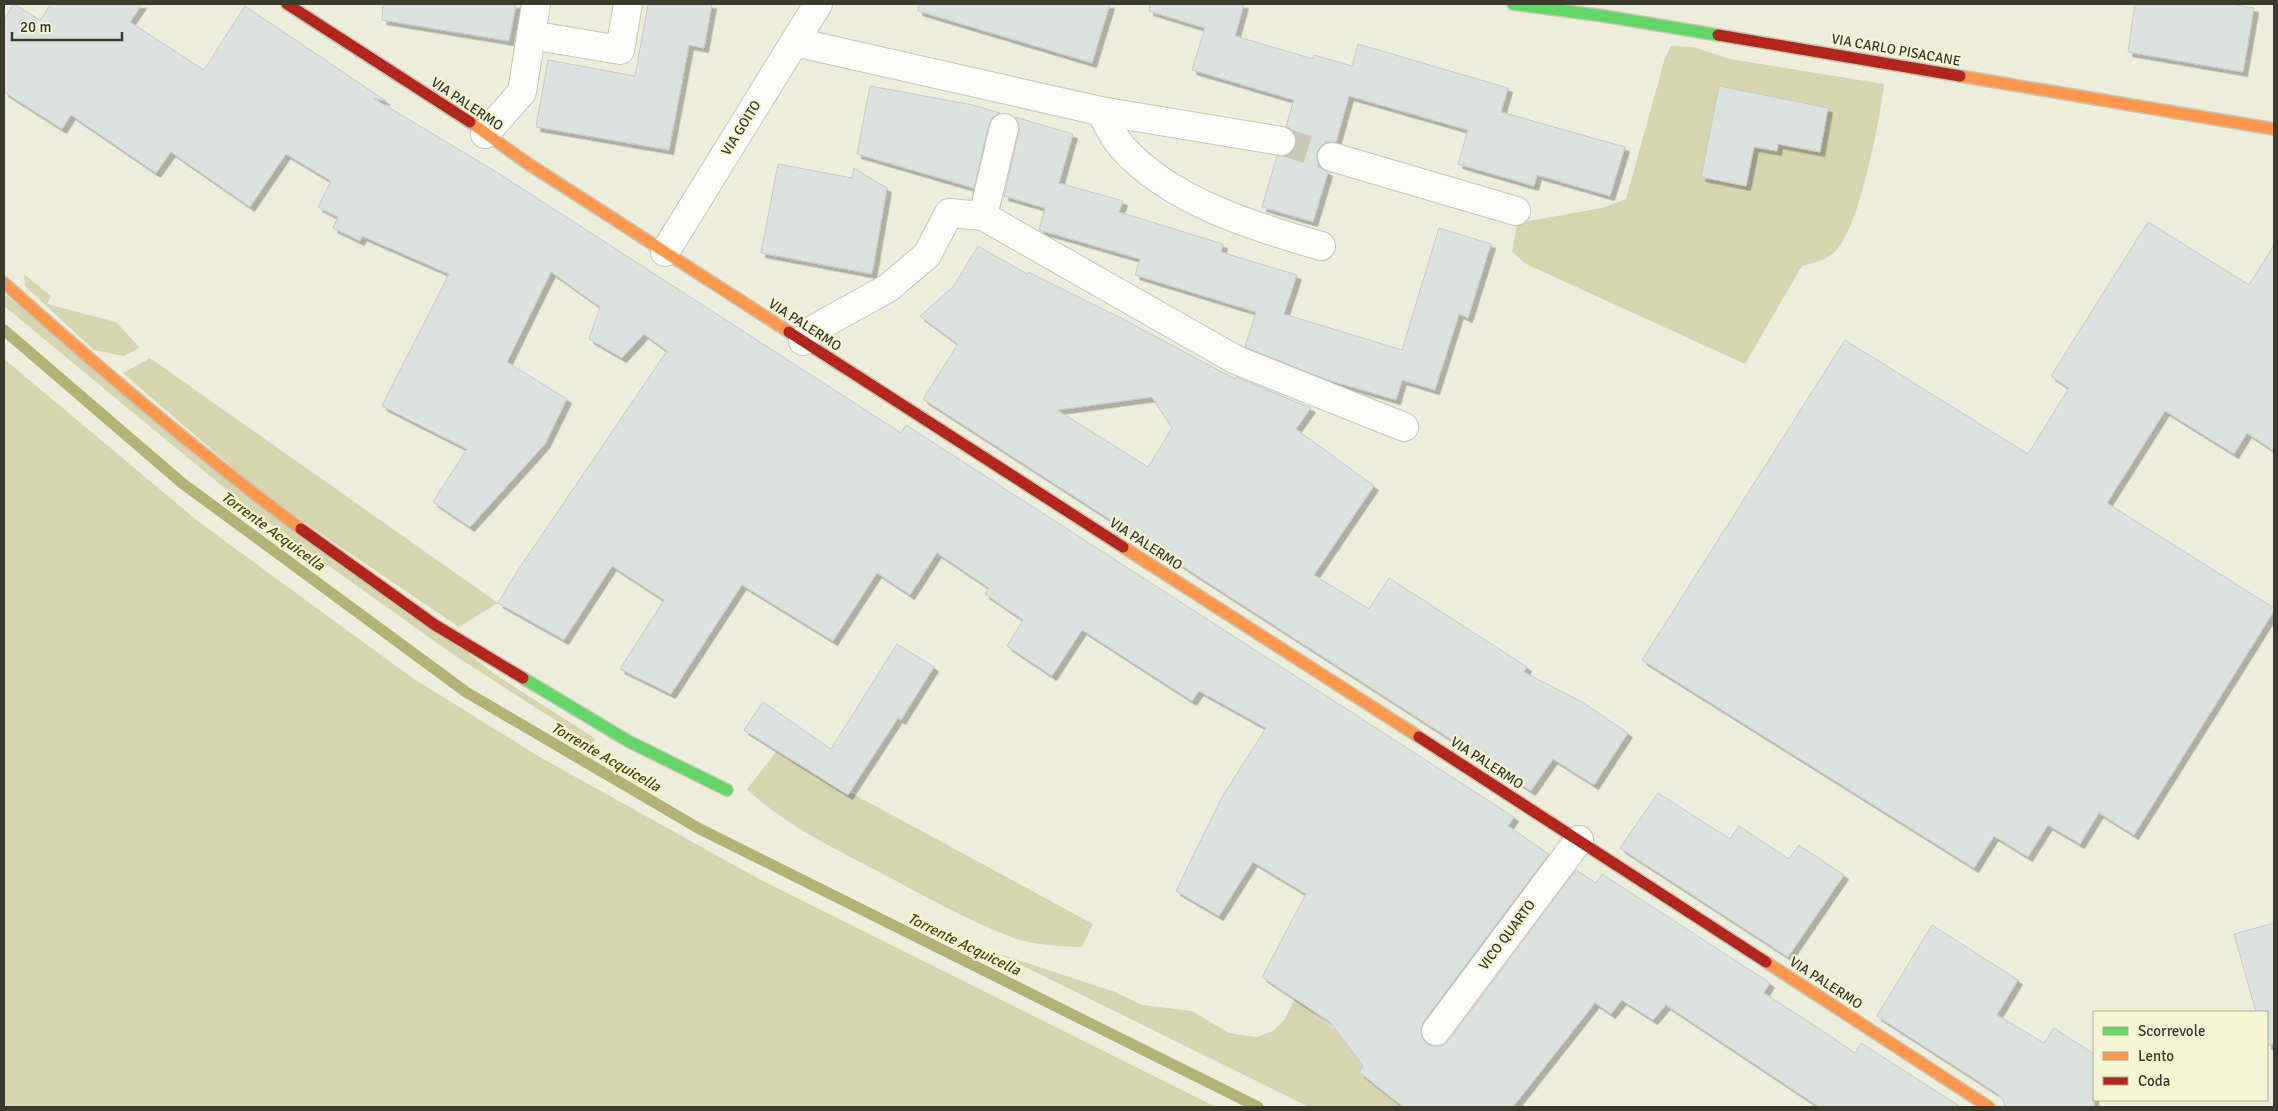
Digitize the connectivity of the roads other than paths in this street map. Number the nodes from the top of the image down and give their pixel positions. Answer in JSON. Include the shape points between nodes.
{"nodes":[{"id":1,"x":288,"y":4,"type":"edge"},
{"id":2,"x":536,"y":4,"type":"edge"},
{"id":3,"x":628,"y":4,"type":"edge"},
{"id":4,"x":818,"y":4,"type":"edge"},
{"id":5,"x":1513,"y":4,"type":"edge"},
{"id":6,"x":1605,"y":10,"type":"edge"},
{"id":7,"x":530,"y":35,"type":"junction"},
{"id":8,"x":795,"y":42,"type":"junction"},
{"id":9,"x":1100,"y":111,"type":"junction"},
{"id":10,"x":1004,"y":128,"type":"dead end"},
{"id":11,"x":2274,"y":129,"type":"edge"},
{"id":12,"x":485,"y":134,"type":"junction"},
{"id":13,"x":1281,"y":141,"type":"tunnel mouth"},
{"id":14,"x":1332,"y":156,"type":"tunnel mouth"},
{"id":15,"x":1516,"y":211,"type":"dead end"},
{"id":16,"x":983,"y":216,"type":"junction"},
{"id":17,"x":1321,"y":246,"type":"dead end"},
{"id":18,"x":665,"y":252,"type":"junction"},
{"id":19,"x":4,"y":283,"type":"edge"},
{"id":20,"x":804,"y":341,"type":"junction"},
{"id":21,"x":1404,"y":427,"type":"dead end"},
{"id":22,"x":727,"y":790,"type":"dead end"},
{"id":23,"x":1579,"y":840,"type":"junction"},
{"id":24,"x":1436,"y":1031,"type":"dead end"},
{"id":25,"x":1989,"y":1107,"type":"edge"}],
"edges":[{"from":1,"to":12,"type":"main road","name":"VIA PALERMO"},
{"from":2,"to":7,"type":"street"},
{"from":3,"to":7,"type":"street","via":[[620,50]]},
{"from":4,"to":8,"type":"street","name":"VIA GOITO"},
{"from":5,"to":6,"type":"main road","name":"VIA CARLO PISACANE"},
{"from":6,"to":11,"type":"main road","name":"VIA CARLO PISACANE"},
{"from":7,"to":12,"type":"street","via":[[522,92]]},
{"from":8,"to":9,"type":"street"},
{"from":8,"to":18,"type":"street","name":"VIA GOITO"},
{"from":9,"to":13,"type":"street"},
{"from":9,"to":17,"type":"street","via":[[1121,146],[1144,169],[1180,192],[1249,225]]},
{"from":10,"to":16,"type":"street"},
{"from":12,"to":18,"type":"main road","name":"VIA PALERMO"},
{"from":14,"to":15,"type":"street"},
{"from":16,"to":20,"type":"street","via":[[949,213],[927,255],[888,288],[816,328]]},
{"from":16,"to":21,"type":"street","via":[[1236,360]]},
{"from":18,"to":20,"type":"main road","name":"VIA PALERMO"},
{"from":19,"to":22,"type":"main road","via":[[109,377],[228,475],[392,596],[628,741]]},
{"from":20,"to":23,"type":"main road","name":"VIA PALERMO"},
{"from":23,"to":24,"type":"street","name":"VICO QUARTO"},
{"from":23,"to":25,"type":"main road","name":"VIA PALERMO"}]}
